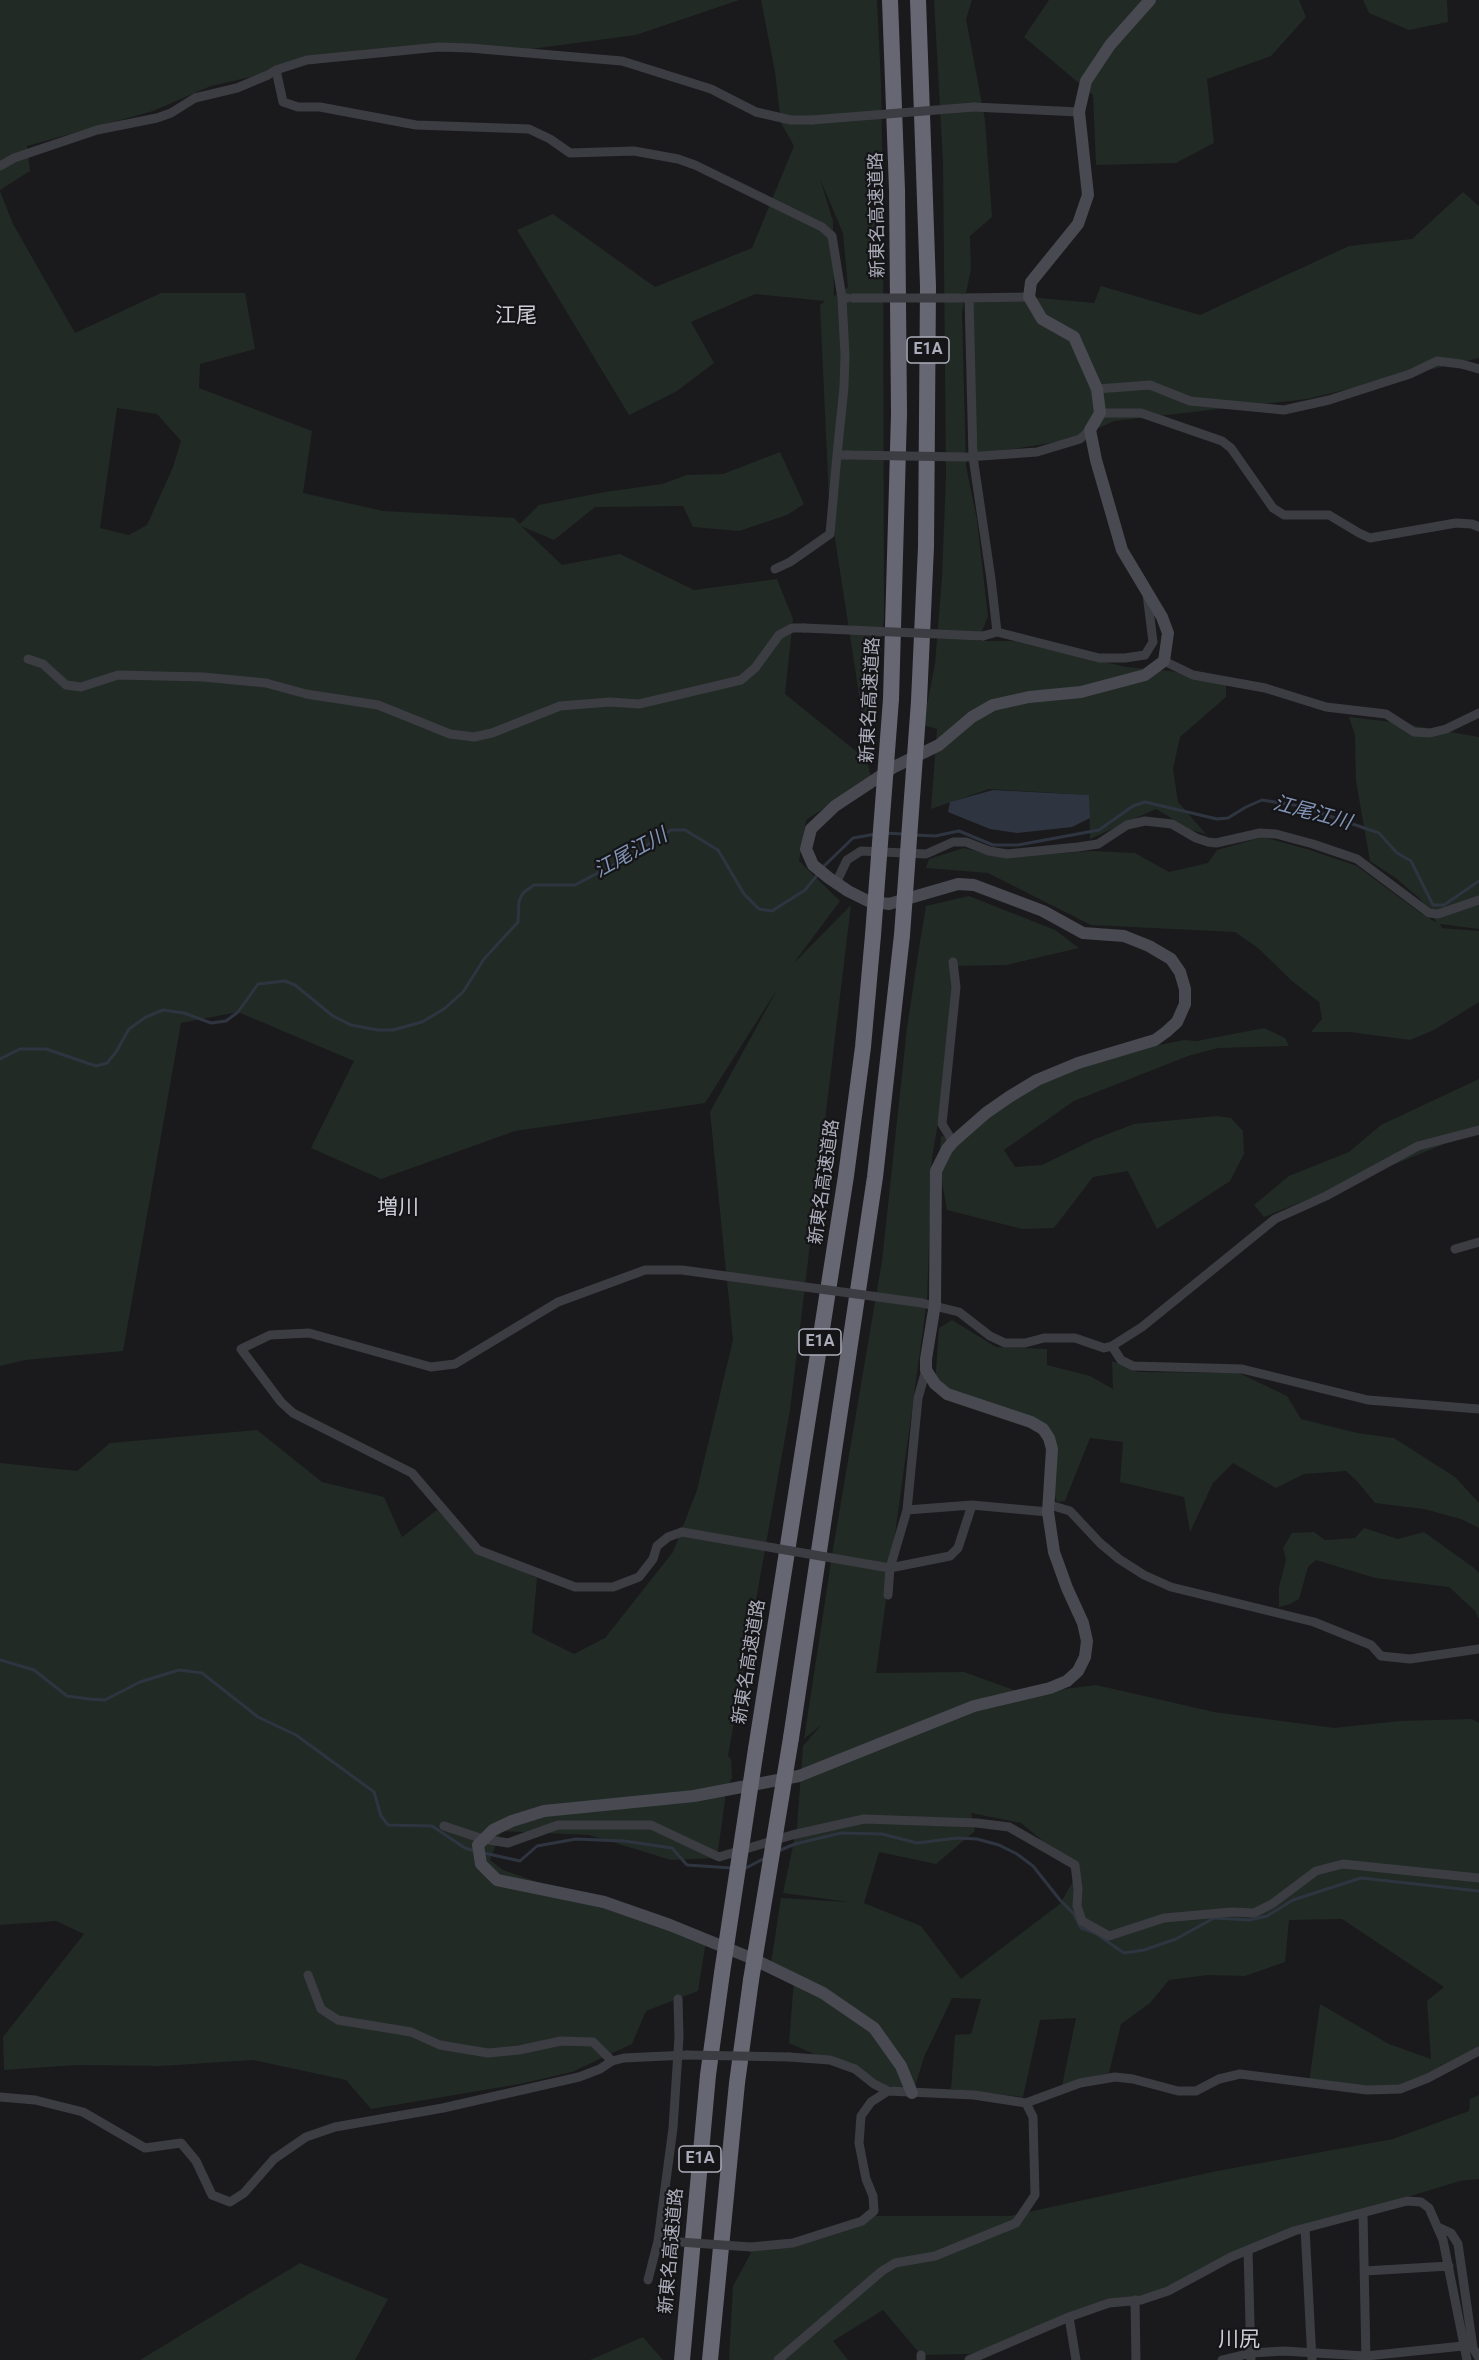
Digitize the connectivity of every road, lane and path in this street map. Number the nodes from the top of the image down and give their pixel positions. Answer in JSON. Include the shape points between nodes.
{"nodes":[{"id":1,"x":890,"y":0,"type":"edge"},
{"id":2,"x":918,"y":0,"type":"edge"},
{"id":3,"x":1150,"y":0,"type":"edge"},
{"id":4,"x":276,"y":70,"type":"junction"},
{"id":5,"x":1079,"y":112,"type":"junction"},
{"id":6,"x":0,"y":166,"type":"edge"},
{"id":7,"x":1029,"y":297,"type":"junction"},
{"id":8,"x":842,"y":298,"type":"junction"},
{"id":9,"x":965,"y":298,"type":"junction"},
{"id":10,"x":1479,"y":369,"type":"edge"},
{"id":11,"x":1097,"y":389,"type":"junction"},
{"id":12,"x":1100,"y":413,"type":"junction"},
{"id":13,"x":1090,"y":430,"type":"junction"},
{"id":14,"x":837,"y":455,"type":"junction"},
{"id":15,"x":969,"y":457,"type":"junction"},
{"id":16,"x":1479,"y":527,"type":"edge"},
{"id":17,"x":776,"y":569,"type":"dead end"},
{"id":18,"x":1146,"y":590,"type":"junction"},
{"id":19,"x":997,"y":632,"type":"junction"},
{"id":20,"x":28,"y":659,"type":"dead end"},
{"id":21,"x":1164,"y":661,"type":"junction"},
{"id":22,"x":1479,"y":713,"type":"edge"},
{"id":23,"x":836,"y":883,"type":"junction"},
{"id":24,"x":1479,"y":900,"type":"edge"},
{"id":25,"x":953,"y":962,"type":"dead end"},
{"id":26,"x":1479,"y":1130,"type":"edge"},
{"id":27,"x":953,"y":1142,"type":"junction"},
{"id":28,"x":1479,"y":1242,"type":"edge"},
{"id":29,"x":1455,"y":1249,"type":"dead end"},
{"id":30,"x":929,"y":1304,"type":"junction"},
{"id":31,"x":1112,"y":1346,"type":"junction"},
{"id":32,"x":926,"y":1370,"type":"junction"},
{"id":33,"x":1479,"y":1409,"type":"edge"},
{"id":34,"x":972,"y":1505,"type":"junction"},
{"id":35,"x":1049,"y":1508,"type":"junction"},
{"id":36,"x":907,"y":1510,"type":"junction"},
{"id":37,"x":890,"y":1568,"type":"junction"},
{"id":38,"x":888,"y":1595,"type":"dead end"},
{"id":39,"x":1479,"y":1649,"type":"edge"},
{"id":40,"x":444,"y":1826,"type":"dead end"},
{"id":41,"x":481,"y":1842,"type":"junction"},
{"id":42,"x":1479,"y":1878,"type":"edge"},
{"id":43,"x":308,"y":1976,"type":"dead end"},
{"id":44,"x":678,"y":1999,"type":"dead end"},
{"id":45,"x":1479,"y":2050,"type":"edge"},
{"id":46,"x":683,"y":2055,"type":"junction"},
{"id":47,"x":612,"y":2061,"type":"junction"},
{"id":48,"x":888,"y":2091,"type":"junction"},
{"id":49,"x":912,"y":2093,"type":"junction"},
{"id":50,"x":0,"y":2097,"type":"edge"},
{"id":51,"x":1026,"y":2103,"type":"junction"},
{"id":52,"x":1363,"y":2213,"type":"junction"},
{"id":53,"x":1438,"y":2227,"type":"junction"},
{"id":54,"x":1305,"y":2228,"type":"junction"},
{"id":55,"x":661,"y":2241,"type":"junction"},
{"id":56,"x":1248,"y":2250,"type":"junction"},
{"id":57,"x":1449,"y":2266,"type":"junction"},
{"id":58,"x":1365,"y":2271,"type":"junction"},
{"id":59,"x":648,"y":2280,"type":"dead end"},
{"id":60,"x":1135,"y":2300,"type":"junction"},
{"id":61,"x":1069,"y":2317,"type":"junction"},
{"id":62,"x":1472,"y":2332,"type":"junction"},
{"id":63,"x":1460,"y":2333,"type":"junction"},
{"id":64,"x":1463,"y":2346,"type":"junction"},
{"id":65,"x":682,"y":2353,"type":"edge"},
{"id":66,"x":1312,"y":2356,"type":"edge"},
{"id":67,"x":1420,"y":2356,"type":"edge"},
{"id":68,"x":1251,"y":2357,"type":"edge"},
{"id":69,"x":1366,"y":2358,"type":"edge"},
{"id":70,"x":1479,"y":2358,"type":"edge"},
{"id":71,"x":710,"y":2360,"type":"edge"},
{"id":72,"x":778,"y":2360,"type":"edge"},
{"id":73,"x":969,"y":2360,"type":"edge"},
{"id":74,"x":1076,"y":2360,"type":"edge"},
{"id":75,"x":1136,"y":2360,"type":"edge"},
{"id":76,"x":1222,"y":2360,"type":"edge"},
{"id":77,"x":1467,"y":2360,"type":"edge"}],
"edges":[{"from":1,"to":65,"type":"highway","name":"新東名高速道路","number":"E1A","bridge":true,"via":[[899,381],[891,699],[873,935],[846,1176],[708,2074]]},
{"from":2,"to":71,"type":"highway","number":"E1A","bridge":true,"via":[[928,286],[926,548],[902,936],[875,1177],[737,2083]]},
{"from":3,"to":5,"type":"street","via":[[1110,45],[1086,81]]},
{"from":4,"to":5,"type":"street","bridge":true,"via":[[307,60],[470,48],[622,62],[711,88],[756,112],[791,120],[974,107]]},
{"from":4,"to":6,"type":"street","via":[[237,88],[195,98],[171,113],[97,130]]},
{"from":4,"to":8,"type":"street","via":[[283,102],[298,107],[320,106],[416,125],[529,129],[570,153],[634,151],[695,165],[822,227],[832,236]]},
{"from":5,"to":7,"type":"street","via":[[1088,195],[1078,224],[1031,282]]},
{"from":7,"to":9,"type":"street"},
{"from":7,"to":11,"type":"street","via":[[1042,319],[1074,337]]},
{"from":8,"to":9,"type":"street","bridge":true},
{"from":8,"to":14,"type":"street","via":[[844,387]]},
{"from":9,"to":15,"type":"street"},
{"from":10,"to":11,"type":"street","via":[[1437,361],[1410,374],[1329,400],[1284,410],[1190,400],[1150,385]]},
{"from":11,"to":12,"type":"street"},
{"from":12,"to":13,"type":"street"},
{"from":12,"to":16,"type":"street","via":[[1142,413],[1222,441],[1274,508],[1284,515],[1329,515],[1370,538],[1456,523]]},
{"from":13,"to":15,"type":"street","via":[[1080,438],[1037,452]]},
{"from":13,"to":18,"type":"street","via":[[1122,550]]},
{"from":14,"to":15,"type":"street","bridge":true},
{"from":14,"to":17,"type":"street","via":[[830,534]]},
{"from":15,"to":19,"type":"street"},
{"from":18,"to":19,"type":"street","via":[[1153,642],[1145,655],[1099,658]]},
{"from":18,"to":21,"type":"street","via":[[1168,633]]},
{"from":19,"to":20,"type":"street","bridge":true,"via":[[984,636],[792,628],[779,635],[741,680],[639,704],[560,706],[474,737],[450,734],[378,705],[306,694],[266,683],[118,675],[81,687],[66,685],[43,664]]},
{"from":21,"to":22,"type":"street","via":[[1193,675],[1265,688],[1326,707],[1386,714],[1414,732],[1446,729]]},
{"from":21,"to":23,"type":"street","via":[[1145,675],[1081,692],[1029,696],[993,705],[939,745],[894,767],[835,806],[811,829],[806,849],[813,865]]},
{"from":23,"to":24,"type":"street","via":[[847,860],[861,851],[926,854],[953,842],[1007,854],[1078,847],[1098,844],[1127,825],[1145,821],[1172,824],[1208,842],[1260,833],[1313,844],[1357,859],[1429,913],[1438,914]]},
{"from":23,"to":27,"type":"street","via":[[868,901],[889,904],[958,884],[974,885],[1043,911],[1083,933],[1124,936],[1149,946],[1171,959],[1180,972],[1185,1004],[1177,1022],[1167,1032],[1155,1040],[1037,1080],[986,1113]]},
{"from":25,"to":27,"type":"street","via":[[956,987],[942,1124]]},
{"from":26,"to":31,"type":"street","via":[[1418,1146],[1326,1196],[1275,1218],[1142,1327]]},
{"from":27,"to":30,"type":"street","via":[[936,1171]]},
{"from":28,"to":29,"type":"street"},
{"from":30,"to":31,"type":"street","via":[[959,1312],[1005,1343],[1075,1338],[1104,1348]]},
{"from":30,"to":32,"type":"street"},
{"from":30,"to":37,"type":"street","bridge":true,"via":[[682,1270],[645,1270],[558,1302],[455,1364],[431,1367],[309,1333],[270,1335],[241,1349],[280,1402],[293,1413],[412,1473],[478,1550],[575,1587],[613,1587],[639,1577],[653,1559],[657,1546],[682,1532]]},
{"from":31,"to":33,"type":"street","via":[[1121,1360],[1134,1366],[1242,1369],[1368,1400]]},
{"from":32,"to":35,"type":"street","via":[[947,1394],[1043,1429],[1052,1449]]},
{"from":32,"to":36,"type":"street","via":[[918,1398]]},
{"from":34,"to":35,"type":"street"},
{"from":34,"to":36,"type":"street"},
{"from":34,"to":37,"type":"street","via":[[958,1548],[950,1556]]},
{"from":35,"to":39,"type":"street","via":[[1070,1511],[1100,1543],[1144,1575],[1171,1587],[1314,1622],[1371,1645],[1381,1656],[1410,1659]]},
{"from":35,"to":41,"type":"street","via":[[1054,1552],[1088,1641],[1078,1671],[1067,1681],[974,1706],[799,1776],[694,1796],[544,1811],[493,1830]]},
{"from":36,"to":37,"type":"street"},
{"from":37,"to":38,"type":"street"},
{"from":40,"to":41,"type":"street"},
{"from":41,"to":42,"type":"street","via":[[508,1843],[558,1825],[651,1824],[719,1857],[792,1834],[864,1819],[1009,1827],[1075,1865],[1077,1906],[1082,1921],[1109,1936],[1164,1918],[1254,1913],[1316,1870],[1343,1864]]},
{"from":41,"to":49,"type":"street","via":[[481,1864],[497,1880],[604,1902],[751,1958],[823,1993],[874,2028],[901,2066]]},
{"from":43,"to":47,"type":"street","via":[[321,2009],[338,2020],[411,2032],[440,2045],[488,2053],[561,2041],[593,2042]]},
{"from":44,"to":46,"type":"street"},
{"from":45,"to":51,"type":"street","via":[[1400,2089],[1367,2090],[1240,2074],[1196,2091],[1178,2091],[1115,2077],[1080,2083]]},
{"from":46,"to":47,"type":"street"},
{"from":46,"to":48,"type":"street","bridge":true,"via":[[830,2060],[855,2069]]},
{"from":46,"to":55,"type":"street"},
{"from":47,"to":50,"type":"street","via":[[579,2077],[325,2130],[274,2159],[244,2193],[230,2202],[212,2195],[196,2161],[181,2143],[145,2148],[83,2112],[35,2100]]},
{"from":48,"to":49,"type":"street"},
{"from":48,"to":55,"type":"street","bridge":true,"via":[[871,2102],[861,2116],[859,2143],[874,2211],[862,2221],[793,2243],[750,2247]]},
{"from":49,"to":51,"type":"street"},
{"from":51,"to":72,"type":"street","via":[[1033,2117],[1035,2195],[1016,2223],[934,2256],[888,2267]]},
{"from":52,"to":53,"type":"street","via":[[1407,2201],[1421,2202],[1430,2208]]},
{"from":52,"to":54,"type":"street"},
{"from":52,"to":58,"type":"street"},
{"from":53,"to":57,"type":"street"},
{"from":53,"to":62,"type":"street","via":[[1451,2233],[1458,2244]]},
{"from":54,"to":56,"type":"street"},
{"from":54,"to":66,"type":"street"},
{"from":55,"to":59,"type":"street"},
{"from":56,"to":60,"type":"street","via":[[1168,2291]]},
{"from":56,"to":68,"type":"street"},
{"from":57,"to":58,"type":"street"},
{"from":57,"to":63,"type":"street"},
{"from":58,"to":69,"type":"street"},
{"from":60,"to":61,"type":"street","via":[[1109,2303]]},
{"from":60,"to":75,"type":"street"},
{"from":61,"to":73,"type":"street"},
{"from":61,"to":74,"type":"street"},
{"from":62,"to":63,"type":"street"},
{"from":62,"to":70,"type":"street","via":[[1473,2348]]},
{"from":63,"to":64,"type":"street"},
{"from":64,"to":67,"type":"street"},
{"from":64,"to":77,"type":"street"},
{"from":66,"to":68,"type":"street"},
{"from":66,"to":69,"type":"street"},
{"from":67,"to":69,"type":"street"},
{"from":68,"to":76,"type":"street"}]}
